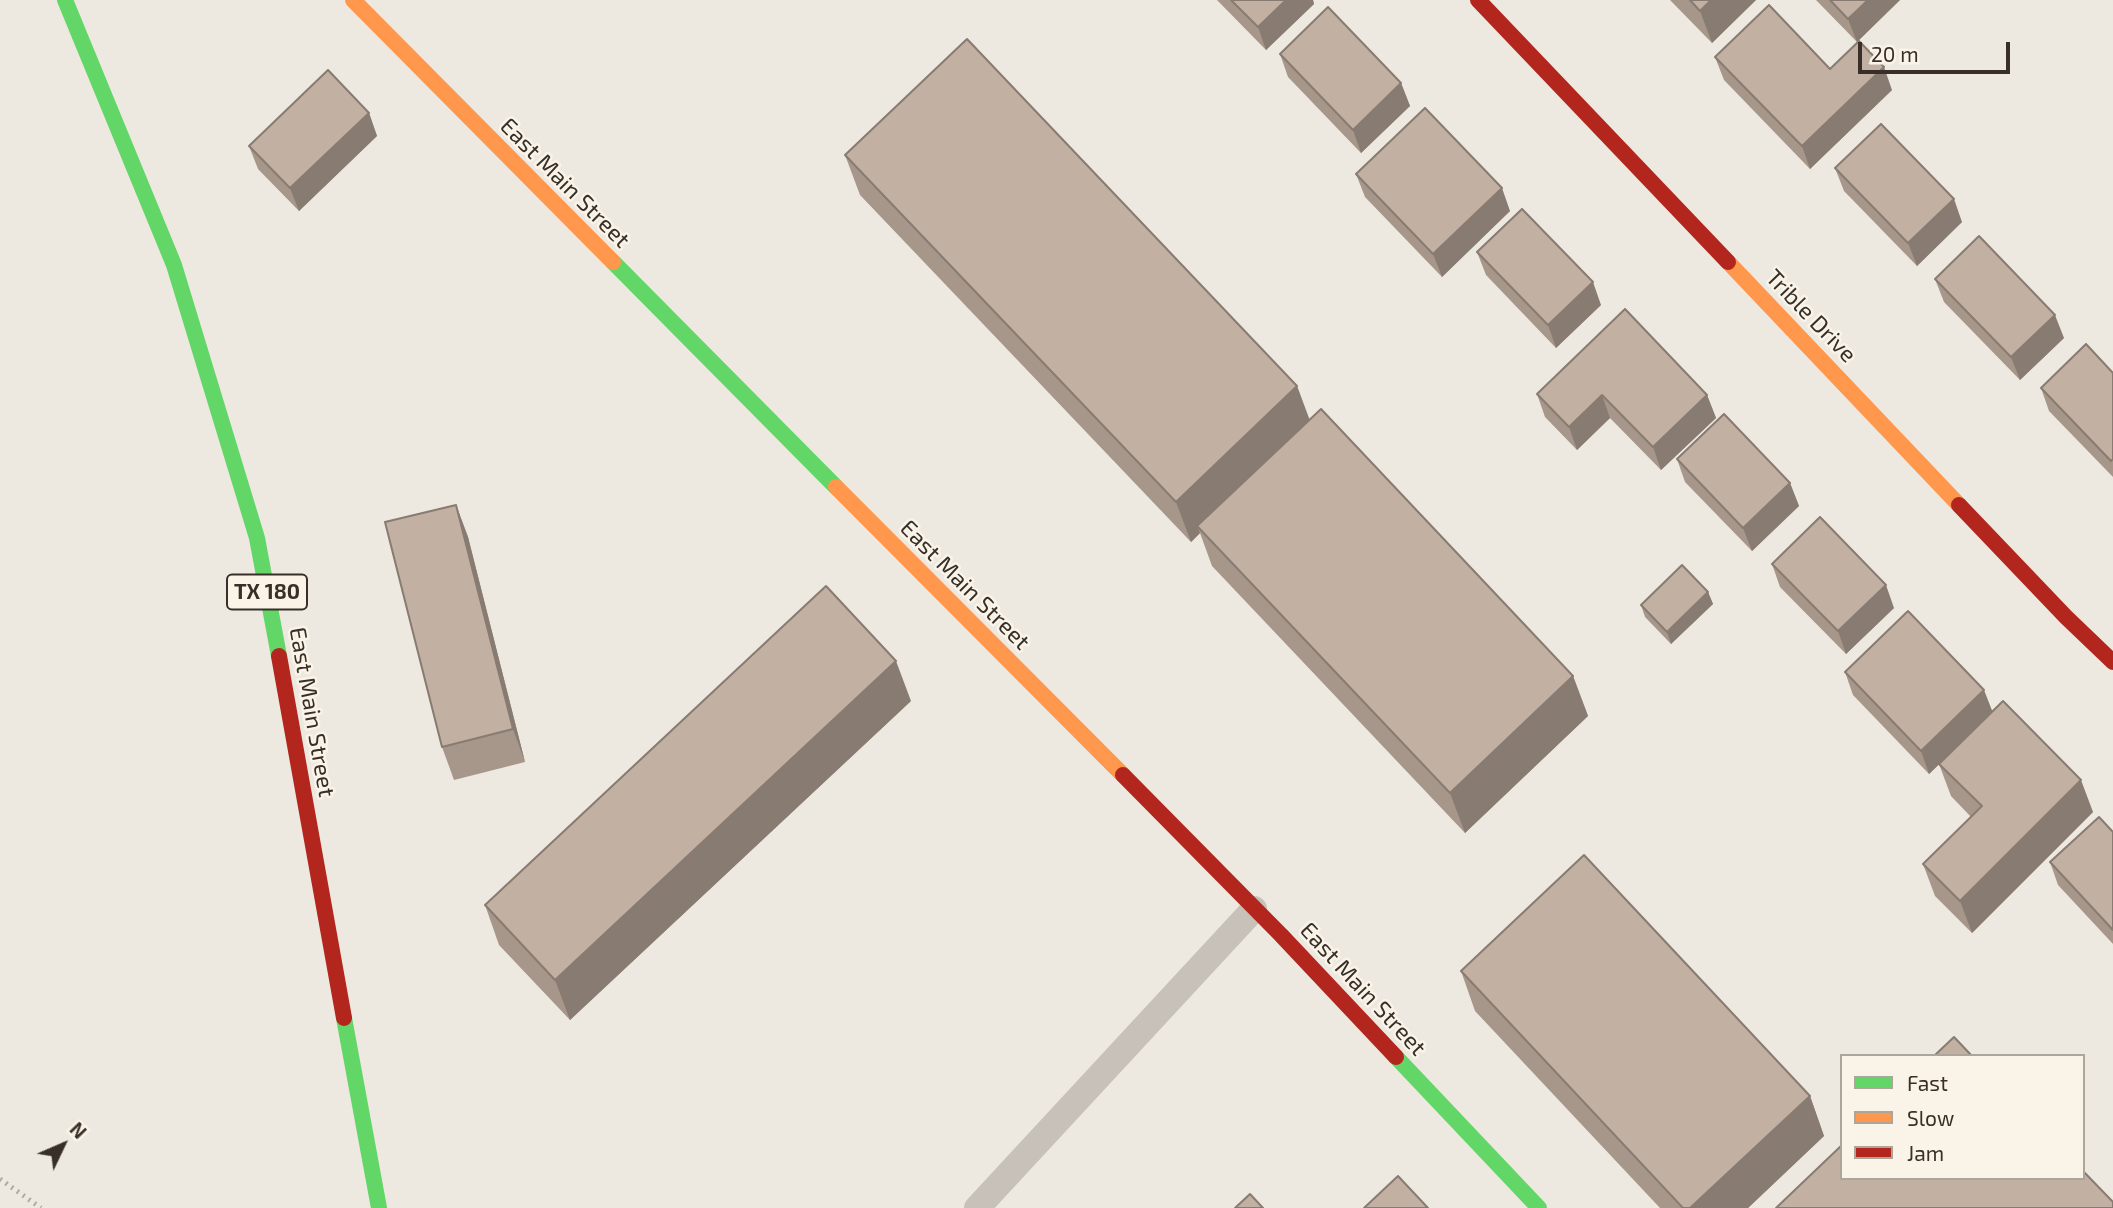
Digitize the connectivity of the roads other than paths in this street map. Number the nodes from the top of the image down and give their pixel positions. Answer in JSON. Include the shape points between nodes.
{"nodes":[{"id":1,"x":65,"y":0,"type":"edge"},
{"id":2,"x":353,"y":0,"type":"edge"},
{"id":3,"x":1478,"y":0,"type":"edge"},
{"id":4,"x":2113,"y":662,"type":"edge"},
{"id":5,"x":1255,"y":909,"type":"junction"},
{"id":6,"x":379,"y":1208,"type":"edge"},
{"id":7,"x":977,"y":1208,"type":"edge"},
{"id":8,"x":1539,"y":1208,"type":"edge"}],
"edges":[{"from":1,"to":6,"type":"street","name":"East Main Street","number":"TX 180","via":[[174,264],[257,538]]},
{"from":2,"to":5,"type":"street","name":"East Main Street"},
{"from":3,"to":4,"type":"street","name":"Trible Drive"},
{"from":5,"to":7,"type":"lane"},
{"from":5,"to":8,"type":"street","name":"East Main Street"}]}
